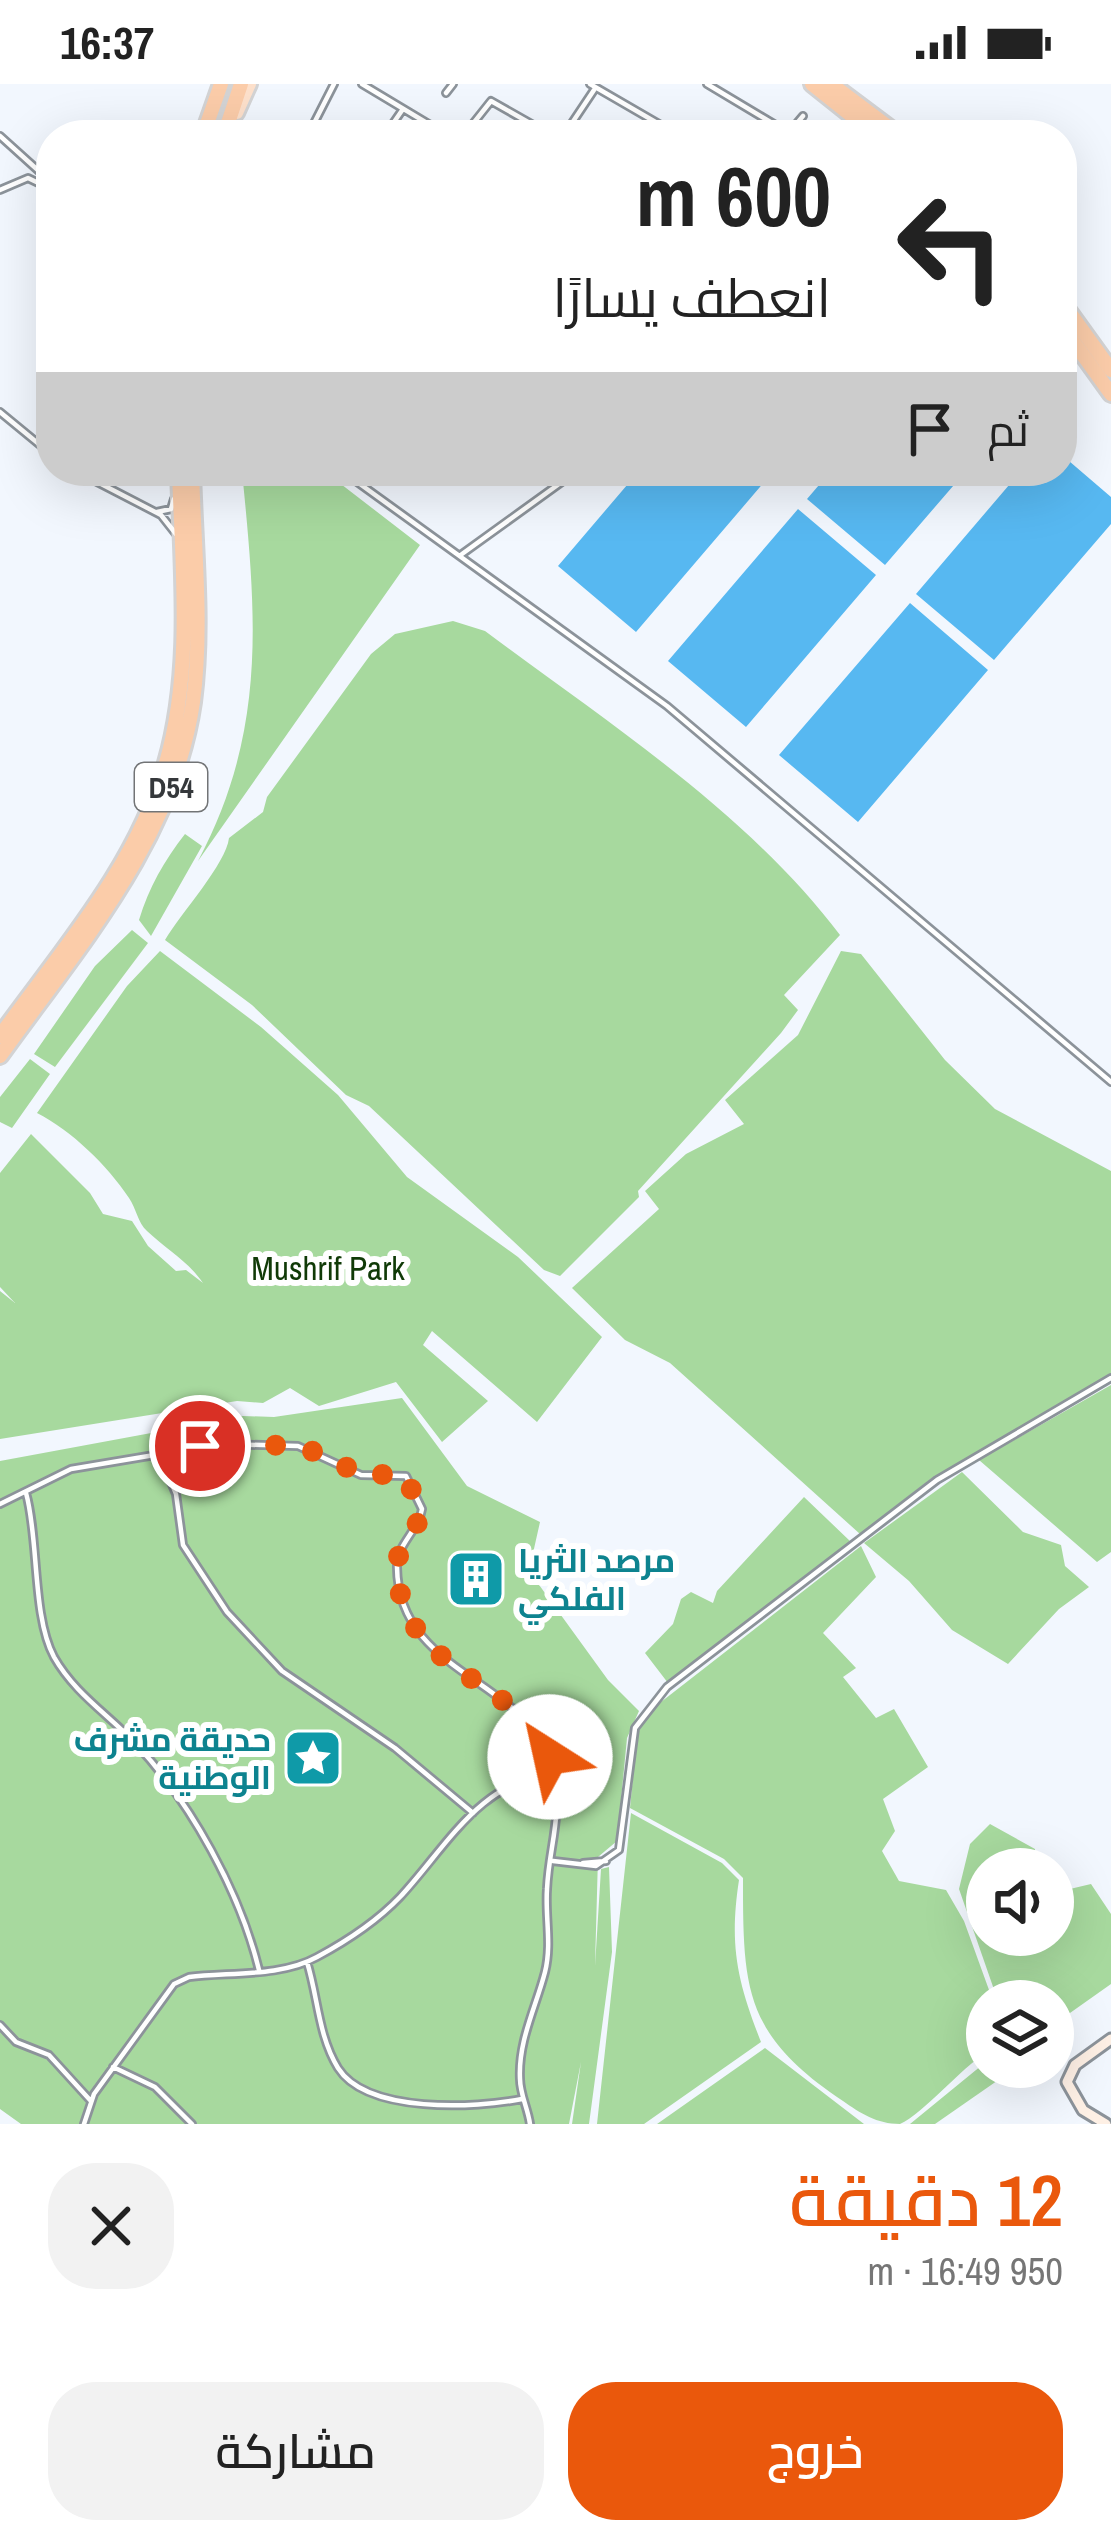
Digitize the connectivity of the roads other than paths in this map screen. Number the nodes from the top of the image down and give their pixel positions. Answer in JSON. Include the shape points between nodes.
{"nodes":[{"id":1,"x":217,"y":84,"type":"edge"},
{"id":2,"x":246,"y":84,"type":"edge"},
{"id":3,"x":334,"y":84,"type":"edge"},
{"id":4,"x":362,"y":84,"type":"edge"},
{"id":5,"x":453,"y":84,"type":"edge"},
{"id":6,"x":706,"y":84,"type":"edge"},
{"id":7,"x":799,"y":84,"type":"edge"},
{"id":8,"x":812,"y":84,"type":"edge"},
{"id":9,"x":831,"y":84,"type":"edge"},
{"id":10,"x":841,"y":84,"type":"edge"},
{"id":11,"x":593,"y":86,"type":"edge"},
{"id":12,"x":446,"y":93,"type":"dead end"},
{"id":13,"x":864,"y":105,"type":"junction"},
{"id":14,"x":404,"y":109,"type":"junction"},
{"id":15,"x":841,"y":110,"type":"junction"},
{"id":16,"x":803,"y":116,"type":"dead end"},
{"id":17,"x":207,"y":120,"type":"edge"},
{"id":18,"x":230,"y":120,"type":"edge"},
{"id":19,"x":316,"y":120,"type":"edge"},
{"id":20,"x":396,"y":120,"type":"edge"},
{"id":21,"x":422,"y":120,"type":"edge"},
{"id":22,"x":476,"y":120,"type":"edge"},
{"id":23,"x":525,"y":120,"type":"edge"},
{"id":24,"x":573,"y":120,"type":"edge"},
{"id":25,"x":652,"y":120,"type":"edge"},
{"id":26,"x":765,"y":120,"type":"edge"},
{"id":27,"x":800,"y":120,"type":"edge"},
{"id":28,"x":855,"y":120,"type":"edge"},
{"id":29,"x":882,"y":120,"type":"edge"},
{"id":30,"x":0,"y":136,"type":"edge"},
{"id":31,"x":36,"y":171,"type":"edge"},
{"id":32,"x":36,"y":180,"type":"edge"},
{"id":33,"x":0,"y":190,"type":"edge"},
{"id":34,"x":1077,"y":329,"type":"edge"},
{"id":35,"x":1077,"y":333,"type":"edge"},
{"id":36,"x":1077,"y":337,"type":"edge"},
{"id":37,"x":1111,"y":352,"type":"edge"},
{"id":38,"x":1111,"y":370,"type":"edge"},
{"id":39,"x":1111,"y":394,"type":"edge"},
{"id":40,"x":0,"y":412,"type":"edge"},
{"id":41,"x":36,"y":442,"type":"edge"},
{"id":42,"x":105,"y":486,"type":"edge"},
{"id":43,"x":179,"y":486,"type":"edge"},
{"id":44,"x":183,"y":486,"type":"edge"},
{"id":45,"x":184,"y":486,"type":"edge"},
{"id":46,"x":363,"y":486,"type":"edge"},
{"id":47,"x":556,"y":486,"type":"edge"},
{"id":48,"x":155,"y":512,"type":"junction"},
{"id":49,"x":181,"y":551,"type":"junction"},
{"id":50,"x":462,"y":554,"type":"junction"},
{"id":51,"x":0,"y":1036,"type":"edge"},
{"id":52,"x":0,"y":1056,"type":"edge"},
{"id":53,"x":1111,"y":1082,"type":"edge"},
{"id":54,"x":1111,"y":1378,"type":"edge"},
{"id":55,"x":144,"y":1450,"type":"dead end"},
{"id":56,"x":118,"y":1453,"type":"dead end"},
{"id":57,"x":160,"y":1455,"type":"junction"},
{"id":58,"x":139,"y":1460,"type":"junction"},
{"id":59,"x":125,"y":1461,"type":"junction"},
{"id":60,"x":25,"y":1491,"type":"junction"},
{"id":61,"x":0,"y":1504,"type":"edge"},
{"id":62,"x":554,"y":1774,"type":"junction"},
{"id":63,"x":473,"y":1813,"type":"junction"},
{"id":64,"x":553,"y":1861,"type":"junction"},
{"id":65,"x":307,"y":1962,"type":"junction"},
{"id":66,"x":259,"y":1970,"type":"junction"},
{"id":67,"x":0,"y":2025,"type":"edge"},
{"id":68,"x":1111,"y":2039,"type":"edge"},
{"id":69,"x":113,"y":2067,"type":"junction"},
{"id":70,"x":524,"y":2097,"type":"junction"},
{"id":71,"x":91,"y":2100,"type":"junction"},
{"id":72,"x":84,"y":2124,"type":"edge"},
{"id":73,"x":192,"y":2124,"type":"edge"},
{"id":74,"x":530,"y":2124,"type":"edge"},
{"id":75,"x":1106,"y":2124,"type":"edge"}],
"edges":[{"from":1,"to":17,"type":"highway"},
{"from":2,"to":18,"type":"highway"},
{"from":3,"to":19,"type":"street"},
{"from":4,"to":14,"type":"street"},
{"from":5,"to":12,"type":"street"},
{"from":6,"to":26,"type":"street"},
{"from":7,"to":15,"type":"highway"},
{"from":8,"to":15,"type":"highway"},
{"from":9,"to":13,"type":"highway"},
{"from":10,"to":13,"type":"highway"},
{"from":11,"to":24,"type":"street"},
{"from":11,"to":25,"type":"street"},
{"from":13,"to":29,"type":"highway"},
{"from":14,"to":20,"type":"street"},
{"from":14,"to":21,"type":"street"},
{"from":15,"to":28,"type":"highway"},
{"from":16,"to":27,"type":"street"},
{"from":22,"to":23,"type":"street","via":[[491,101]]},
{"from":30,"to":31,"type":"street"},
{"from":32,"to":33,"type":"street"},
{"from":34,"to":37,"type":"street"},
{"from":35,"to":38,"type":"highway"},
{"from":36,"to":39,"type":"highway"},
{"from":40,"to":41,"type":"street"},
{"from":42,"to":48,"type":"street"},
{"from":43,"to":48,"type":"street","via":[[173,505]]},
{"from":44,"to":49,"type":"highway","number":"D54"},
{"from":45,"to":52,"type":"highway","number":"D54","via":[[195,678],[178,765],[136,863]]},
{"from":46,"to":50,"type":"street"},
{"from":47,"to":50,"type":"street"},
{"from":48,"to":49,"type":"street","via":[[171,524]]},
{"from":49,"to":51,"type":"highway","number":"D54","via":[[182,676],[158,787],[116,873]]},
{"from":50,"to":53,"type":"street","via":[[720,748]]},
{"from":54,"to":64,"type":"street","via":[[938,1480],[654,1699],[633,1733],[622,1841],[606,1861]]},
{"from":55,"to":58,"type":"street"},
{"from":56,"to":59,"type":"street"},
{"from":57,"to":58,"type":"street"},
{"from":57,"to":62,"type":"street","via":[[220,1444],[290,1445],[361,1475],[403,1474],[422,1509],[397,1561],[410,1612],[448,1665],[531,1723]]},
{"from":57,"to":63,"type":"street","via":[[183,1545],[226,1612],[282,1671]]},
{"from":58,"to":59,"type":"street"},
{"from":59,"to":60,"type":"street","via":[[71,1469]]},
{"from":60,"to":61,"type":"street"},
{"from":60,"to":66,"type":"street","via":[[52,1653],[82,1696],[142,1751],[192,1822]]},
{"from":62,"to":63,"type":"street","via":[[513,1781]]},
{"from":62,"to":64,"type":"street"},
{"from":63,"to":65,"type":"street","via":[[396,1901]]},
{"from":64,"to":70,"type":"street","via":[[547,1961],[523,2043]]},
{"from":65,"to":66,"type":"street"},
{"from":65,"to":70,"type":"street","via":[[333,2058],[354,2084],[412,2103]]},
{"from":66,"to":69,"type":"street","via":[[174,1984]]},
{"from":67,"to":71,"type":"street","via":[[16,2042],[49,2055]]},
{"from":68,"to":75,"type":"street","via":[[1068,2077],[1081,2107]]},
{"from":69,"to":71,"type":"street"},
{"from":69,"to":73,"type":"street","via":[[155,2087]]},
{"from":70,"to":74,"type":"street"},
{"from":71,"to":72,"type":"street"}]}
